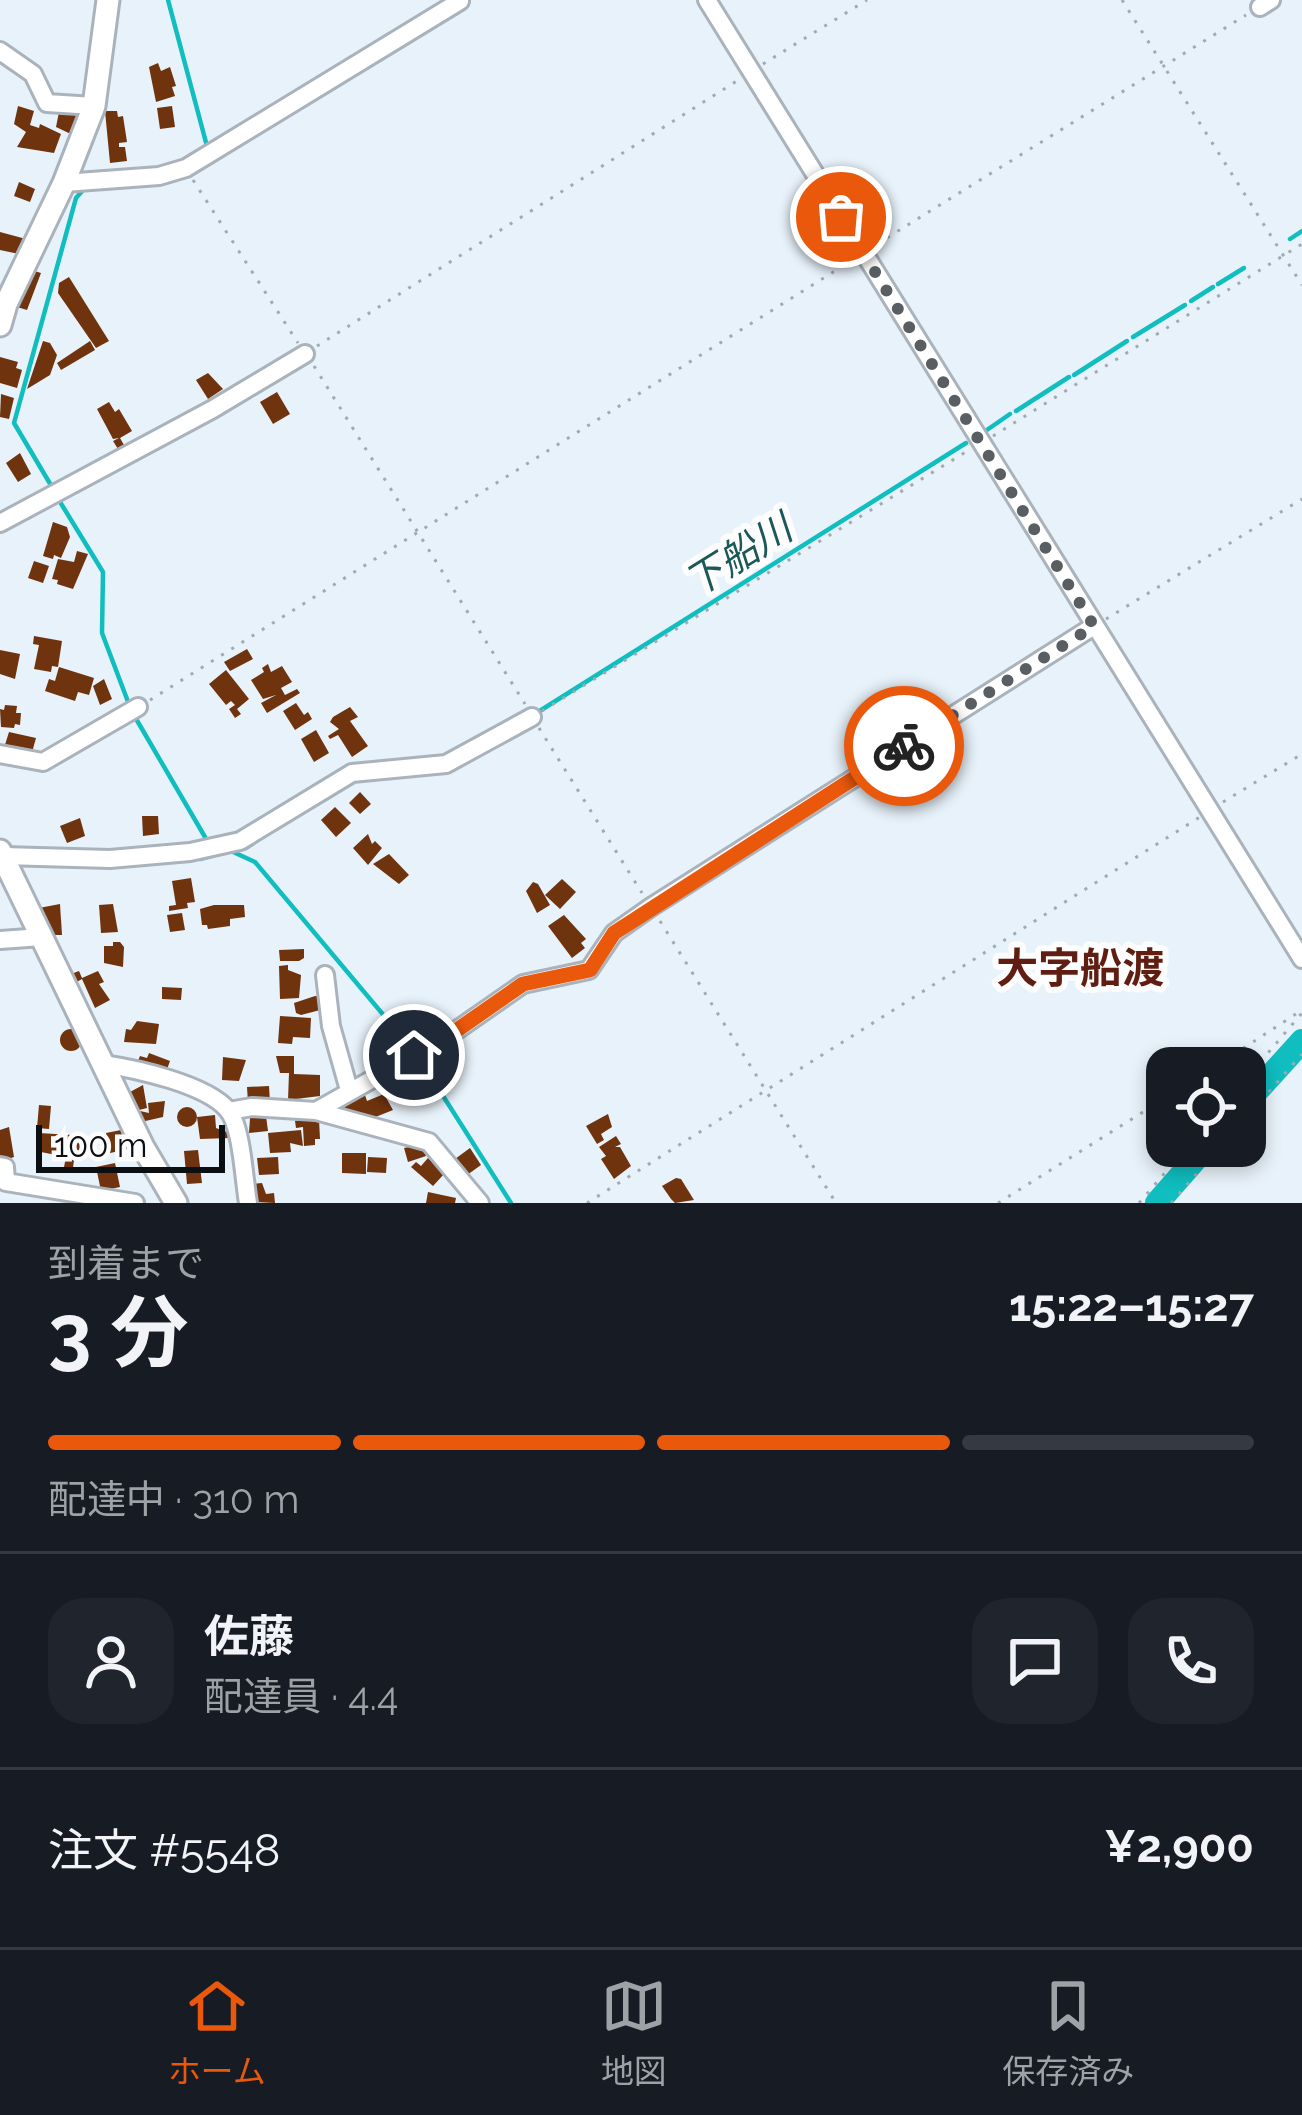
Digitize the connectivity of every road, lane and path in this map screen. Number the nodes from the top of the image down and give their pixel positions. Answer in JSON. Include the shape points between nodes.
{"nodes":[{"id":1,"x":108,"y":0,"type":"edge"},
{"id":2,"x":706,"y":0,"type":"edge"},
{"id":3,"x":867,"y":0,"type":"edge"},
{"id":4,"x":1122,"y":0,"type":"edge"},
{"id":5,"x":460,"y":1,"type":"edge"},
{"id":6,"x":1265,"y":4,"type":"edge"},
{"id":7,"x":0,"y":51,"type":"edge"},
{"id":8,"x":1163,"y":67,"type":"junction"},
{"id":9,"x":752,"y":72,"type":"junction"},
{"id":10,"x":94,"y":106,"type":"junction"},
{"id":11,"x":186,"y":168,"type":"junction"},
{"id":12,"x":64,"y":183,"type":"junction"},
{"id":13,"x":1302,"y":244,"type":"edge"},
{"id":14,"x":863,"y":253,"type":"junction"},
{"id":15,"x":1284,"y":255,"type":"junction"},
{"id":16,"x":1302,"y":285,"type":"edge"},
{"id":17,"x":0,"y":326,"type":"edge"},
{"id":18,"x":305,"y":353,"type":"junction"},
{"id":19,"x":980,"y":443,"type":"junction"},
{"id":20,"x":1302,"y":499,"type":"edge"},
{"id":21,"x":0,"y":523,"type":"edge"},
{"id":22,"x":1094,"y":626,"type":"junction"},
{"id":23,"x":139,"y":707,"type":"joint"},
{"id":24,"x":532,"y":717,"type":"joint"},
{"id":25,"x":0,"y":754,"type":"edge"},
{"id":26,"x":1302,"y":754,"type":"edge"},
{"id":27,"x":1209,"y":810,"type":"junction"},
{"id":28,"x":1,"y":854,"type":"edge"},
{"id":29,"x":42,"y":937,"type":"junction"},
{"id":30,"x":0,"y":940,"type":"edge"},
{"id":31,"x":1302,"y":959,"type":"edge"},
{"id":32,"x":325,"y":975,"type":"dead end"},
{"id":33,"x":1302,"y":1012,"type":"edge"},
{"id":34,"x":1246,"y":1047,"type":"edge"},
{"id":35,"x":1266,"y":1054,"type":"edge"},
{"id":36,"x":1302,"y":1054,"type":"edge"},
{"id":37,"x":103,"y":1064,"type":"junction"},
{"id":38,"x":349,"y":1090,"type":"junction"},
{"id":39,"x":767,"y":1092,"type":"junction"},
{"id":40,"x":1266,"y":1095,"type":"edge"},
{"id":41,"x":1146,"y":1110,"type":"edge"},
{"id":42,"x":229,"y":1111,"type":"junction"},
{"id":43,"x":316,"y":1111,"type":"junction"},
{"id":44,"x":0,"y":1166,"type":"edge"},
{"id":45,"x":1170,"y":1167,"type":"edge"},
{"id":46,"x":1203,"y":1167,"type":"edge"},
{"id":47,"x":135,"y":1203,"type":"edge"},
{"id":48,"x":176,"y":1203,"type":"edge"},
{"id":49,"x":248,"y":1203,"type":"edge"},
{"id":50,"x":480,"y":1203,"type":"edge"},
{"id":51,"x":587,"y":1203,"type":"edge"},
{"id":52,"x":836,"y":1203,"type":"edge"},
{"id":53,"x":998,"y":1203,"type":"edge"},
{"id":54,"x":1138,"y":1203,"type":"edge"},
{"id":55,"x":1171,"y":1203,"type":"edge"}],
"edges":[{"from":1,"to":10,"type":"main road"},
{"from":2,"to":9,"type":"street"},
{"from":3,"to":9,"type":"path"},
{"from":4,"to":8,"type":"path"},
{"from":5,"to":11,"type":"street"},
{"from":6,"to":8,"type":"path"},
{"from":7,"to":10,"type":"street","via":[[33,74],[47,103]]},
{"from":8,"to":14,"type":"path"},
{"from":8,"to":15,"type":"path"},
{"from":9,"to":14,"type":"street"},
{"from":9,"to":18,"type":"path"},
{"from":10,"to":12,"type":"main road"},
{"from":11,"to":12,"type":"street"},
{"from":11,"to":18,"type":"path"},
{"from":12,"to":17,"type":"main road"},
{"from":13,"to":15,"type":"path"},
{"from":14,"to":19,"type":"street"},
{"from":14,"to":23,"type":"path"},
{"from":15,"to":16,"type":"path"},
{"from":15,"to":19,"type":"path"},
{"from":18,"to":21,"type":"street"},
{"from":19,"to":22,"type":"street"},
{"from":19,"to":24,"type":"path"},
{"from":20,"to":22,"type":"path"},
{"from":22,"to":27,"type":"street"},
{"from":22,"to":38,"type":"street","via":[[651,907],[614,933],[590,970],[523,984]]},
{"from":23,"to":25,"type":"street","via":[[43,762]]},
{"from":24,"to":28,"type":"street","via":[[446,764],[352,772],[239,841],[110,859]]},
{"from":26,"to":27,"type":"path"},
{"from":27,"to":31,"type":"street"},
{"from":27,"to":39,"type":"path"},
{"from":28,"to":29,"type":"main road"},
{"from":29,"to":30,"type":"street"},
{"from":29,"to":37,"type":"main road"},
{"from":32,"to":38,"type":"street"},
{"from":33,"to":34,"type":"path"},
{"from":33,"to":35,"type":"path"},
{"from":36,"to":40,"type":"path"},
{"from":37,"to":42,"type":"street","via":[[202,1091]]},
{"from":37,"to":48,"type":"main road"},
{"from":38,"to":43,"type":"street"},
{"from":39,"to":51,"type":"path"},
{"from":39,"to":52,"type":"path"},
{"from":41,"to":53,"type":"path"},
{"from":42,"to":43,"type":"street"},
{"from":42,"to":49,"type":"street"},
{"from":43,"to":50,"type":"street","via":[[429,1142]]},
{"from":44,"to":47,"type":"street","via":[[6,1181]]},
{"from":45,"to":54,"type":"path"},
{"from":46,"to":55,"type":"path"}]}
